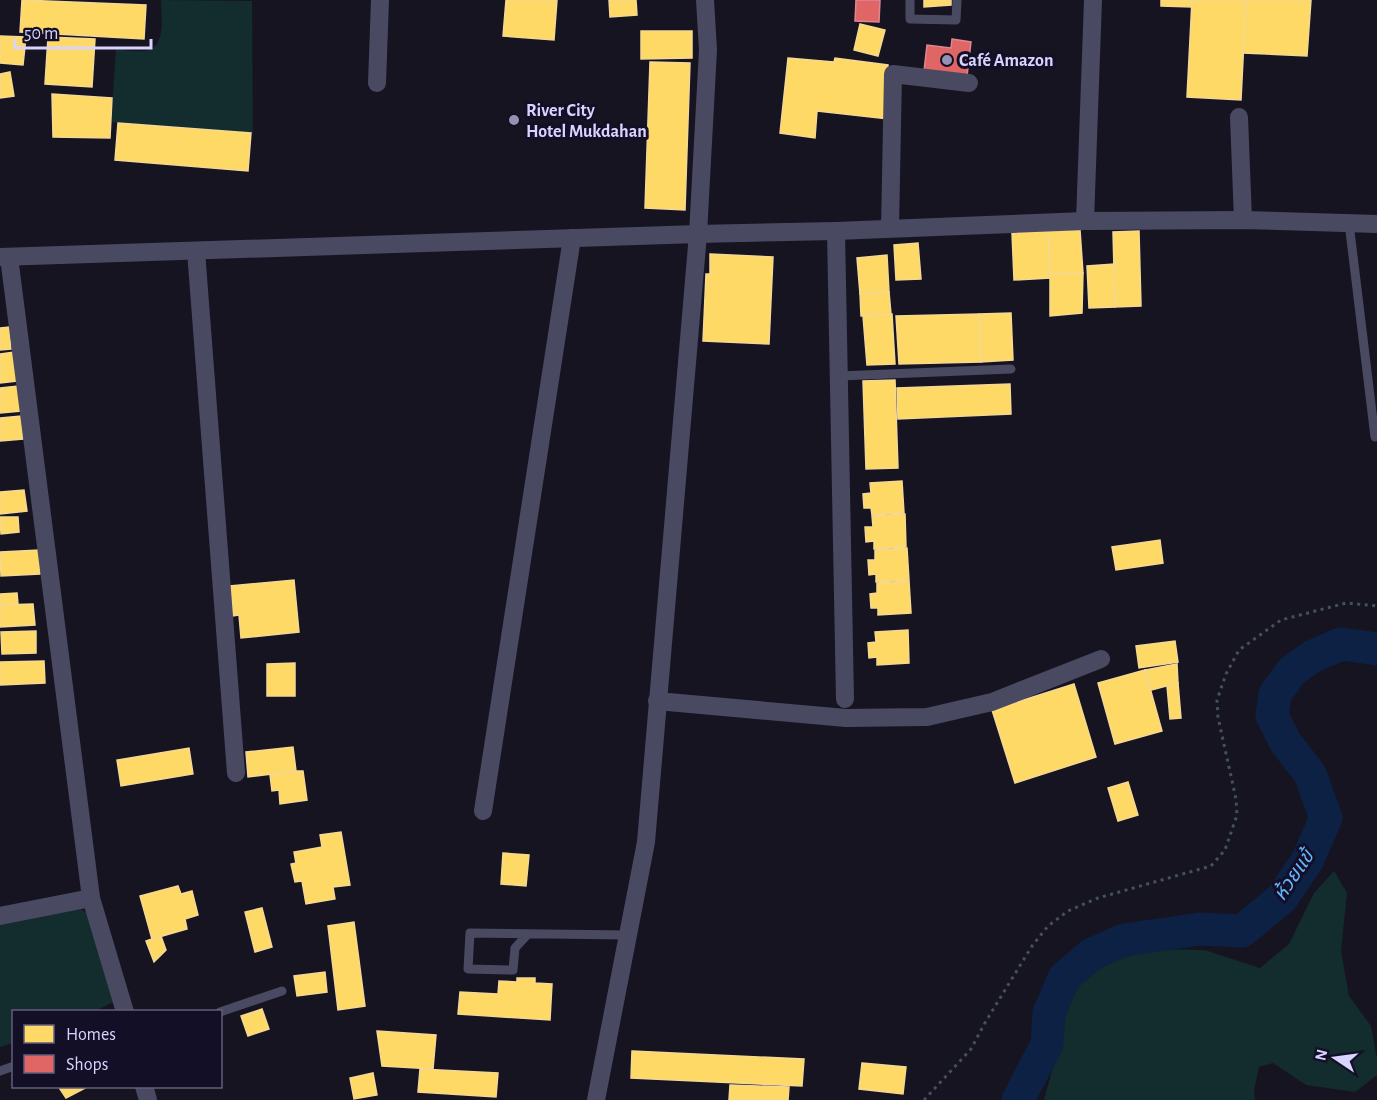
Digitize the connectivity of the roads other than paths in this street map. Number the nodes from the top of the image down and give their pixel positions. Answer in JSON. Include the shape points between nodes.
{"nodes":[{"id":1,"x":380,"y":0,"type":"edge"},
{"id":2,"x":705,"y":0,"type":"edge"},
{"id":3,"x":910,"y":0,"type":"edge"},
{"id":4,"x":957,"y":0,"type":"edge"},
{"id":5,"x":1093,"y":0,"type":"edge"},
{"id":6,"x":377,"y":83,"type":"dead end"},
{"id":7,"x":969,"y":83,"type":"dead end"},
{"id":8,"x":1239,"y":117,"type":"dead end"},
{"id":9,"x":1242,"y":220,"type":"junction"},
{"id":10,"x":1085,"y":221,"type":"junction"},
{"id":11,"x":1349,"y":223,"type":"junction"},
{"id":12,"x":1377,"y":224,"type":"edge"},
{"id":13,"x":890,"y":228,"type":"junction"},
{"id":14,"x":836,"y":231,"type":"junction"},
{"id":15,"x":698,"y":234,"type":"junction"},
{"id":16,"x":572,"y":238,"type":"junction"},
{"id":17,"x":196,"y":250,"type":"junction"},
{"id":18,"x":5,"y":257,"type":"edge"},
{"id":19,"x":1011,"y":369,"type":"dead end"},
{"id":20,"x":839,"y":376,"type":"junction"},
{"id":21,"x":1377,"y":436,"type":"edge"},
{"id":22,"x":1101,"y":659,"type":"dead end"},
{"id":23,"x":845,"y":699,"type":"dead end"},
{"id":24,"x":657,"y":702,"type":"junction"},
{"id":25,"x":236,"y":773,"type":"dead end"},
{"id":26,"x":483,"y":811,"type":"dead end"},
{"id":27,"x":91,"y":898,"type":"junction"},
{"id":28,"x":0,"y":916,"type":"edge"},
{"id":29,"x":528,"y":934,"type":"junction"},
{"id":30,"x":628,"y":935,"type":"junction"},
{"id":31,"x":282,"y":991,"type":"dead end"},
{"id":32,"x":124,"y":1010,"type":"edge"},
{"id":33,"x":222,"y":1011,"type":"edge"},
{"id":34,"x":596,"y":1100,"type":"edge"}],
"edges":[{"from":1,"to":6,"type":"street"},
{"from":2,"to":15,"type":"street","via":[[708,50]]},
{"from":3,"to":4,"type":"lane","via":[[910,19],[956,20]]},
{"from":5,"to":10,"type":"street"},
{"from":7,"to":13,"type":"street","via":[[893,74]]},
{"from":8,"to":9,"type":"street"},
{"from":9,"to":10,"type":"street"},
{"from":9,"to":11,"type":"street"},
{"from":10,"to":13,"type":"street"},
{"from":11,"to":12,"type":"street"},
{"from":11,"to":21,"type":"lane"},
{"from":13,"to":14,"type":"street"},
{"from":14,"to":15,"type":"street"},
{"from":14,"to":20,"type":"street"},
{"from":15,"to":16,"type":"street"},
{"from":15,"to":24,"type":"street"},
{"from":16,"to":17,"type":"street"},
{"from":16,"to":26,"type":"street"},
{"from":17,"to":18,"type":"street"},
{"from":17,"to":25,"type":"street"},
{"from":18,"to":27,"type":"street"},
{"from":19,"to":20,"type":"lane"},
{"from":20,"to":23,"type":"street"},
{"from":22,"to":24,"type":"street","via":[[992,702],[927,717],[846,718]]},
{"from":24,"to":30,"type":"street","via":[[646,842]]},
{"from":27,"to":28,"type":"street"},
{"from":27,"to":32,"type":"street"},
{"from":29,"to":29,"type":"lane","via":[[515,948],[513,970],[468,969],[470,933]]},
{"from":29,"to":30,"type":"lane"},
{"from":30,"to":34,"type":"street"},
{"from":31,"to":33,"type":"lane"}]}
